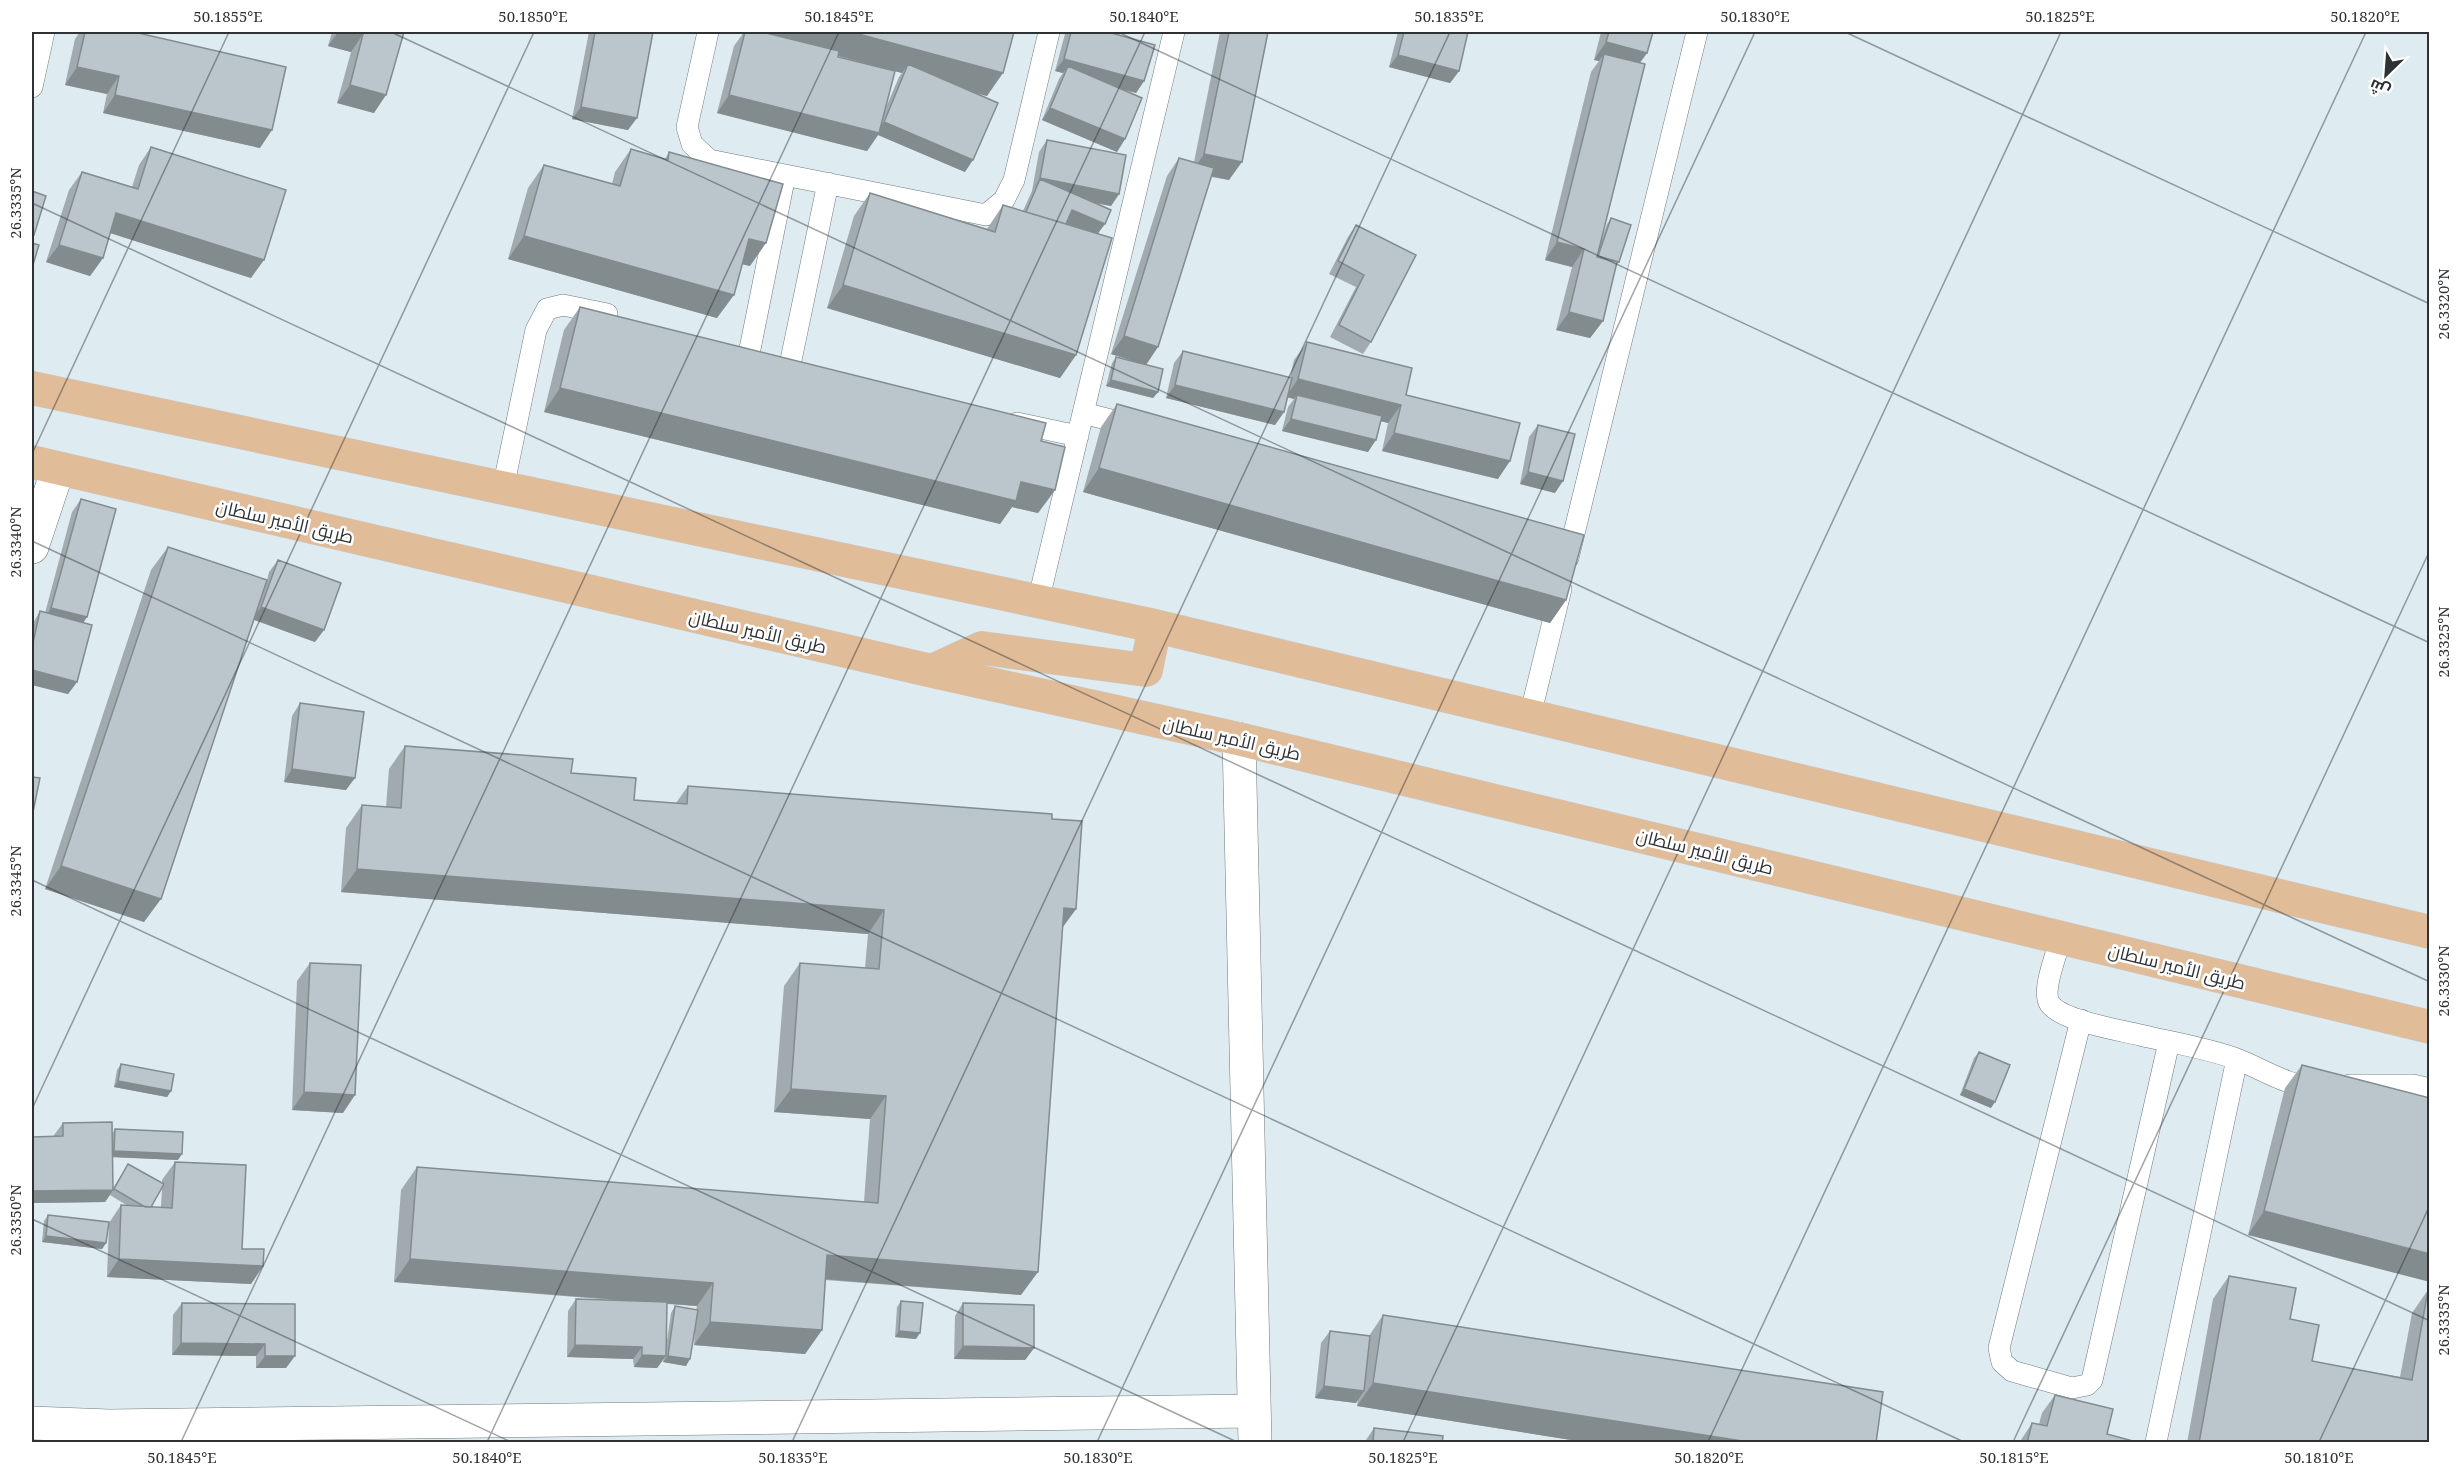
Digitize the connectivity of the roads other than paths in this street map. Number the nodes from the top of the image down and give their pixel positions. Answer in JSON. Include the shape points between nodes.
{"nodes":[{"id":1,"x":44,"y":32,"type":"edge"},
{"id":2,"x":708,"y":32,"type":"edge"},
{"id":3,"x":1049,"y":32,"type":"edge"},
{"id":4,"x":1174,"y":32,"type":"edge"},
{"id":5,"x":1697,"y":32,"type":"edge"},
{"id":6,"x":32,"y":87,"type":"edge"},
{"id":7,"x":785,"y":175,"type":"junction"},
{"id":8,"x":828,"y":183,"type":"junction"},
{"id":9,"x":628,"y":319,"type":"edge"},
{"id":10,"x":728,"y":344,"type":"edge"},
{"id":11,"x":750,"y":349,"type":"junction"},
{"id":12,"x":790,"y":360,"type":"junction"},
{"id":13,"x":813,"y":366,"type":"edge"},
{"id":14,"x":32,"y":388,"type":"edge"},
{"id":15,"x":1083,"y":413,"type":"junction"},
{"id":16,"x":997,"y":417,"type":"edge"},
{"id":17,"x":1152,"y":430,"type":"edge"},
{"id":18,"x":1078,"y":436,"type":"junction"},
{"id":19,"x":45,"y":465,"type":"edge"},
{"id":20,"x":503,"y":488,"type":"junction"},
{"id":21,"x":1551,"y":528,"type":"edge"},
{"id":22,"x":1574,"y":534,"type":"junction"},
{"id":23,"x":32,"y":547,"type":"edge"},
{"id":24,"x":1038,"y":602,"type":"junction"},
{"id":25,"x":1155,"y":626,"type":"junction"},
{"id":26,"x":932,"y":671,"type":"junction"},
{"id":27,"x":1530,"y":716,"type":"junction"},
{"id":28,"x":1239,"y":739,"type":"junction"},
{"id":29,"x":2430,"y":932,"type":"edge"},
{"id":30,"x":2061,"y":938,"type":"junction"},
{"id":31,"x":2081,"y":1020,"type":"junction"},
{"id":32,"x":2430,"y":1027,"type":"edge"},
{"id":33,"x":2169,"y":1042,"type":"junction"},
{"id":34,"x":2237,"y":1059,"type":"junction"},
{"id":35,"x":2430,"y":1089,"type":"edge"},
{"id":36,"x":1254,"y":1411,"type":"junction"},
{"id":37,"x":32,"y":1423,"type":"edge"},
{"id":38,"x":318,"y":1433,"type":"edge"},
{"id":39,"x":1255,"y":1443,"type":"edge"},
{"id":40,"x":2156,"y":1443,"type":"edge"}],
"edges":[{"from":1,"to":6,"type":"lane"},
{"from":2,"to":7,"type":"lane","via":[[687,127],[692,144],[709,159]]},
{"from":3,"to":8,"type":"lane","via":[[1014,180],[1004,200],[986,215]]},
{"from":4,"to":15,"type":"lane"},
{"from":5,"to":22,"type":"lane"},
{"from":7,"to":8,"type":"lane"},
{"from":7,"to":11,"type":"lane"},
{"from":8,"to":12,"type":"lane"},
{"from":9,"to":20,"type":"lane","via":[[563,305],[548,309],[536,330]]},
{"from":10,"to":11,"type":"lane"},
{"from":11,"to":12,"type":"lane"},
{"from":12,"to":13,"type":"lane"},
{"from":14,"to":20,"type":"main road"},
{"from":15,"to":17,"type":"lane"},
{"from":15,"to":18,"type":"lane"},
{"from":16,"to":18,"type":"lane"},
{"from":18,"to":24,"type":"lane"},
{"from":19,"to":23,"type":"street"},
{"from":19,"to":26,"type":"main road","name":"طريق الأمير سلطان"},
{"from":20,"to":24,"type":"main road"},
{"from":21,"to":22,"type":"lane"},
{"from":22,"to":27,"type":"lane"},
{"from":24,"to":25,"type":"main road"},
{"from":25,"to":26,"type":"main road","via":[[1146,670],[982,648]]},
{"from":25,"to":27,"type":"main road"},
{"from":26,"to":28,"type":"main road","name":"طريق الأمير سلطان"},
{"from":27,"to":29,"type":"main road"},
{"from":28,"to":30,"type":"main road","name":"طريق الأمير سلطان"},
{"from":28,"to":36,"type":"street"},
{"from":30,"to":31,"type":"lane","via":[[2047,989],[2048,1001],[2055,1011]]},
{"from":30,"to":32,"type":"main road","name":"طريق الأمير سلطان"},
{"from":31,"to":33,"type":"lane"},
{"from":31,"to":33,"type":"lane","via":[[1999,1348],[2002,1362],[2012,1371],[2072,1388],[2092,1380]]},
{"from":33,"to":34,"type":"lane"},
{"from":34,"to":35,"type":"lane","via":[[2312,1088],[2368,1084]]},
{"from":34,"to":40,"type":"lane"},
{"from":36,"to":38,"type":"street"},
{"from":36,"to":39,"type":"street"},
{"from":37,"to":38,"type":"street"}]}
